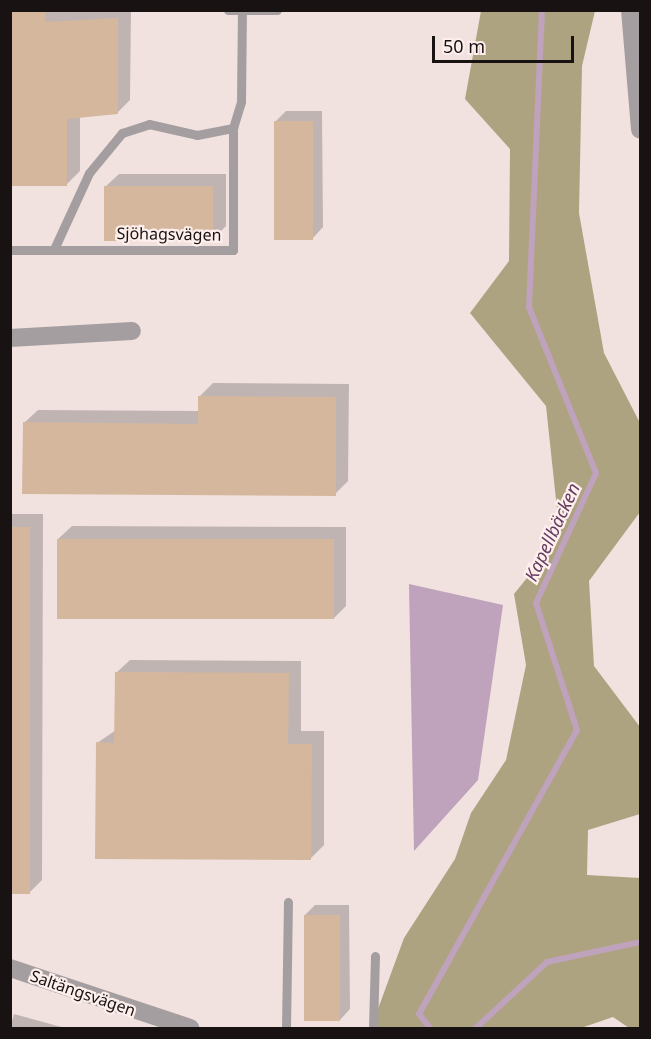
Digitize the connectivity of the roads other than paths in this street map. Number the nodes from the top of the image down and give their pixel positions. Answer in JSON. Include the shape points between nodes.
{"nodes":[{"id":1,"x":228,"y":10,"type":"edge"},
{"id":2,"x":277,"y":10,"type":"edge"},
{"id":3,"x":630,"y":10,"type":"edge"},
{"id":4,"x":242,"y":11,"type":"edge"},
{"id":5,"x":233,"y":128,"type":"junction"},
{"id":6,"x":640,"y":130,"type":"edge"},
{"id":7,"x":54,"y":247,"type":"junction"},
{"id":8,"x":10,"y":250,"type":"edge"},
{"id":9,"x":132,"y":331,"type":"dead end"},
{"id":10,"x":10,"y":338,"type":"edge"},
{"id":11,"x":288,"y":902,"type":"dead end"},
{"id":12,"x":375,"y":956,"type":"dead end"},
{"id":13,"x":10,"y":968,"type":"edge"},
{"id":14,"x":190,"y":1029,"type":"edge"},
{"id":15,"x":286,"y":1029,"type":"edge"},
{"id":16,"x":373,"y":1029,"type":"edge"}],
"edges":[{"from":1,"to":4,"type":"lane"},
{"from":2,"to":4,"type":"lane"},
{"from":3,"to":6,"type":"street"},
{"from":4,"to":5,"type":"lane","name":"Sjöhagsvägen","via":[[241,102]]},
{"from":5,"to":7,"type":"lane","via":[[197,135],[149,124],[122,133],[88,173]]},
{"from":5,"to":7,"type":"lane","name":"Sjöhagsvägen","via":[[233,250]]},
{"from":7,"to":8,"type":"lane","name":"Sjöhagsvägen"},
{"from":9,"to":10,"type":"street"},
{"from":11,"to":15,"type":"lane"},
{"from":12,"to":16,"type":"lane"},
{"from":13,"to":14,"type":"street","name":"Saltängsvägen"}]}
